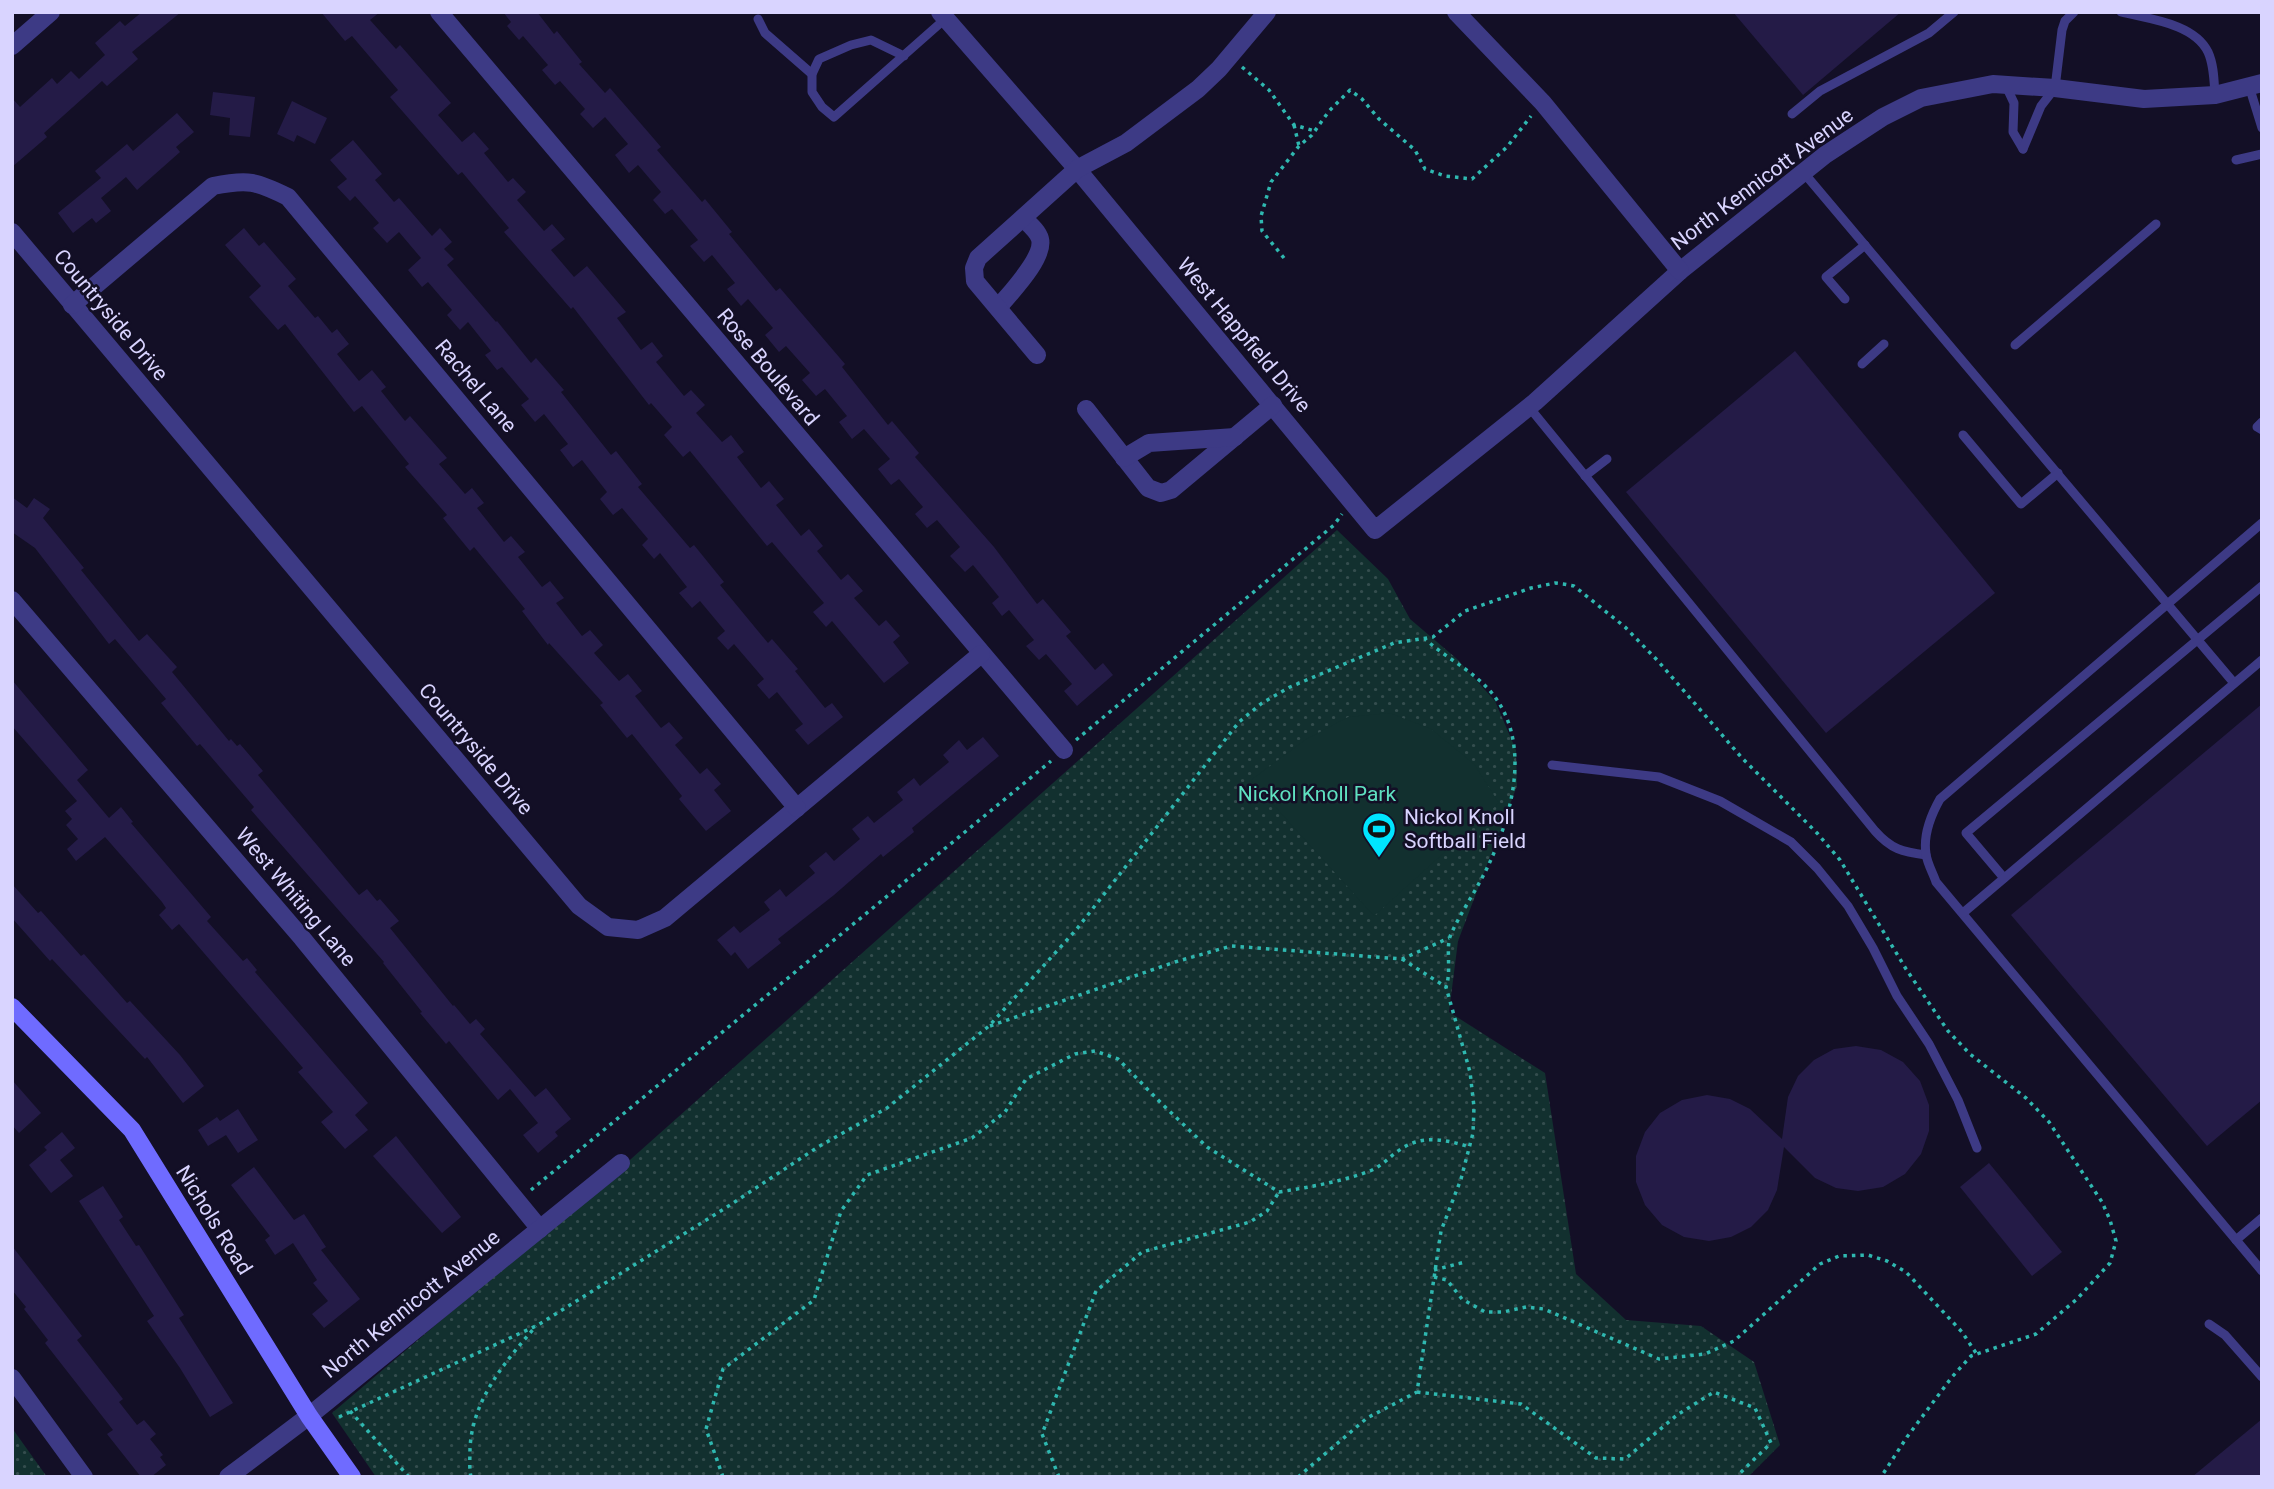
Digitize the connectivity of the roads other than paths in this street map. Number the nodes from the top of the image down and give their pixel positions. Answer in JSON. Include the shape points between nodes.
{"nodes":[{"id":1,"x":51,"y":12,"type":"edge"},
{"id":2,"x":439,"y":12,"type":"edge"},
{"id":3,"x":1267,"y":12,"type":"edge"},
{"id":4,"x":1457,"y":12,"type":"edge"},
{"id":5,"x":1954,"y":12,"type":"edge"},
{"id":6,"x":2074,"y":12,"type":"edge"},
{"id":7,"x":2121,"y":12,"type":"edge"},
{"id":8,"x":943,"y":16,"type":"edge"},
{"id":9,"x":758,"y":19,"type":"dead end"},
{"id":10,"x":12,"y":46,"type":"edge"},
{"id":11,"x":904,"y":56,"type":"junction"},
{"id":12,"x":812,"y":74,"type":"junction"},
{"id":13,"x":2255,"y":85,"type":"edge"},
{"id":14,"x":2006,"y":86,"type":"junction"},
{"id":15,"x":2055,"y":88,"type":"junction"},
{"id":16,"x":2215,"y":95,"type":"junction"},
{"id":17,"x":1792,"y":114,"type":"dead end"},
{"id":18,"x":2262,"y":128,"type":"edge"},
{"id":19,"x":2262,"y":154,"type":"edge"},
{"id":20,"x":2236,"y":160,"type":"dead end"},
{"id":21,"x":1077,"y":169,"type":"junction"},
{"id":22,"x":1804,"y":173,"type":"junction"},
{"id":23,"x":1023,"y":218,"type":"junction"},
{"id":24,"x":2156,"y":224,"type":"dead end"},
{"id":25,"x":12,"y":232,"type":"edge"},
{"id":26,"x":1865,"y":245,"type":"junction"},
{"id":27,"x":1680,"y":271,"type":"junction"},
{"id":28,"x":1845,"y":299,"type":"dead end"},
{"id":29,"x":72,"y":305,"type":"junction"},
{"id":30,"x":998,"y":308,"type":"junction"},
{"id":31,"x":1884,"y":344,"type":"dead end"},
{"id":32,"x":2015,"y":345,"type":"dead end"},
{"id":33,"x":1037,"y":355,"type":"dead end"},
{"id":34,"x":1862,"y":364,"type":"dead end"},
{"id":35,"x":1273,"y":405,"type":"junction"},
{"id":36,"x":1529,"y":407,"type":"junction"},
{"id":37,"x":1086,"y":409,"type":"dead end"},
{"id":38,"x":2262,"y":422,"type":"edge"},
{"id":39,"x":2262,"y":430,"type":"edge"},
{"id":40,"x":1963,"y":435,"type":"dead end"},
{"id":41,"x":1235,"y":437,"type":"junction"},
{"id":42,"x":1124,"y":458,"type":"junction"},
{"id":43,"x":1607,"y":458,"type":"dead end"},
{"id":44,"x":2058,"y":473,"type":"junction"},
{"id":45,"x":1585,"y":476,"type":"junction"},
{"id":46,"x":2262,"y":523,"type":"edge"},
{"id":47,"x":1375,"y":530,"type":"joint"},
{"id":48,"x":2262,"y":586,"type":"edge"},
{"id":49,"x":12,"y":600,"type":"edge"},
{"id":50,"x":2168,"y":603,"type":"junction"},
{"id":51,"x":2198,"y":639,"type":"junction"},
{"id":52,"x":981,"y":653,"type":"junction"},
{"id":53,"x":2262,"y":660,"type":"edge"},
{"id":54,"x":2235,"y":683,"type":"junction"},
{"id":55,"x":1064,"y":750,"type":"road end"},
{"id":56,"x":1552,"y":765,"type":"dead end"},
{"id":57,"x":797,"y":808,"type":"junction"},
{"id":58,"x":1926,"y":855,"type":"junction"},
{"id":59,"x":2004,"y":878,"type":"junction"},
{"id":60,"x":1963,"y":913,"type":"junction"},
{"id":61,"x":12,"y":1007,"type":"edge"},
{"id":62,"x":1977,"y":1148,"type":"dead end"},
{"id":63,"x":621,"y":1163,"type":"dead end"},
{"id":64,"x":2262,"y":1218,"type":"edge"},
{"id":65,"x":540,"y":1229,"type":"junction"},
{"id":66,"x":2236,"y":1240,"type":"junction"},
{"id":67,"x":2262,"y":1271,"type":"edge"},
{"id":68,"x":2209,"y":1324,"type":"dead end"},
{"id":69,"x":2262,"y":1377,"type":"edge"},
{"id":70,"x":12,"y":1378,"type":"edge"},
{"id":71,"x":309,"y":1416,"type":"junction"},
{"id":72,"x":84,"y":1477,"type":"edge"},
{"id":73,"x":228,"y":1477,"type":"edge"},
{"id":74,"x":352,"y":1477,"type":"edge"}],
"edges":[{"from":1,"to":10,"type":"street"},
{"from":2,"to":52,"type":"street","name":"Rose Boulevard"},
{"from":3,"to":21,"type":"street","via":[[1230,57],[1180,105],[1126,143]]},
{"from":4,"to":27,"type":"street","via":[[1543,103]]},
{"from":5,"to":17,"type":"lane","via":[[1929,33],[1820,91]]},
{"from":6,"to":15,"type":"lane","via":[[2062,30]]},
{"from":7,"to":16,"type":"lane","via":[[2179,28],[2201,43],[2213,70]]},
{"from":8,"to":11,"type":"lane"},
{"from":8,"to":21,"type":"street","name":"West Happfield Drive"},
{"from":9,"to":12,"type":"lane","via":[[765,33]]},
{"from":11,"to":12,"type":"lane","via":[[871,40],[819,59]]},
{"from":11,"to":12,"type":"lane","via":[[834,117],[812,92]]},
{"from":13,"to":16,"type":"street","name":"North Kennicott Avenue"},
{"from":13,"to":18,"type":"lane"},
{"from":14,"to":15,"type":"street","name":"North Kennicott Avenue"},
{"from":14,"to":15,"type":"lane","via":[[2014,103],[2013,132],[2023,149],[2041,106]]},
{"from":14,"to":22,"type":"street","name":"North Kennicott Avenue","via":[[1993,84],[1922,98],[1853,136]]},
{"from":15,"to":16,"type":"street","name":"North Kennicott Avenue","via":[[2144,99]]},
{"from":19,"to":20,"type":"lane"},
{"from":21,"to":23,"type":"street"},
{"from":21,"to":35,"type":"street","name":"West Happfield Drive"},
{"from":22,"to":26,"type":"lane"},
{"from":22,"to":27,"type":"street","name":"North Kennicott Avenue"},
{"from":23,"to":30,"type":"street","via":[[1041,240],[1039,251]]},
{"from":23,"to":30,"type":"street","via":[[978,258],[974,268],[975,281]]},
{"from":24,"to":32,"type":"lane"},
{"from":25,"to":29,"type":"street","name":"Countryside Drive"},
{"from":26,"to":28,"type":"lane","via":[[1826,277]]},
{"from":26,"to":44,"type":"lane"},
{"from":27,"to":36,"type":"street","name":"North Kennicott Avenue"},
{"from":29,"to":57,"type":"street","name":"Countryside Drive","via":[[579,906],[608,927],[638,930],[665,918]]},
{"from":29,"to":57,"type":"street","name":"Rachel Lane","via":[[213,186],[239,180],[261,183],[288,197]]},
{"from":30,"to":33,"type":"street"},
{"from":31,"to":34,"type":"lane"},
{"from":35,"to":41,"type":"street"},
{"from":35,"to":47,"type":"street","name":"West Happfield Drive"},
{"from":36,"to":45,"type":"lane"},
{"from":36,"to":47,"type":"street","name":"North Kennicott Avenue"},
{"from":37,"to":42,"type":"street"},
{"from":38,"to":39,"type":"lane","via":[[2257,427]]},
{"from":40,"to":44,"type":"lane","via":[[2021,504]]},
{"from":41,"to":42,"type":"street","via":[[1149,443]]},
{"from":41,"to":42,"type":"street","via":[[1161,494],[1148,488]]},
{"from":43,"to":45,"type":"lane"},
{"from":44,"to":50,"type":"lane"},
{"from":45,"to":58,"type":"lane","via":[[1875,831],[1901,852]]},
{"from":46,"to":50,"type":"lane"},
{"from":48,"to":51,"type":"lane"},
{"from":49,"to":65,"type":"street","name":"West Whiting Lane","via":[[302,938]]},
{"from":50,"to":51,"type":"lane"},
{"from":50,"to":58,"type":"lane","via":[[1940,799],[1928,831]]},
{"from":51,"to":54,"type":"lane"},
{"from":51,"to":59,"type":"lane","via":[[1966,833]]},
{"from":52,"to":55,"type":"street","name":"Rose Boulevard"},
{"from":52,"to":57,"type":"street","name":"Countryside Drive"},
{"from":53,"to":54,"type":"lane"},
{"from":54,"to":59,"type":"lane"},
{"from":56,"to":62,"type":"lane","via":[[1659,777],[1720,801],[1791,842],[1848,906],[1929,1044]]},
{"from":58,"to":60,"type":"lane","via":[[1937,882]]},
{"from":59,"to":60,"type":"lane"},
{"from":60,"to":66,"type":"lane"},
{"from":61,"to":71,"type":"street","name":"Nichols Road","via":[[132,1130]]},
{"from":63,"to":65,"type":"street","name":"North Kennicott Avenue"},
{"from":64,"to":66,"type":"lane"},
{"from":65,"to":71,"type":"street","name":"North Kennicott Avenue"},
{"from":66,"to":67,"type":"lane"},
{"from":68,"to":69,"type":"lane","via":[[2225,1335]]},
{"from":70,"to":72,"type":"street"},
{"from":71,"to":73,"type":"street","name":"North Kennicott Avenue"},
{"from":71,"to":74,"type":"street","name":"Nichols Road"}]}
